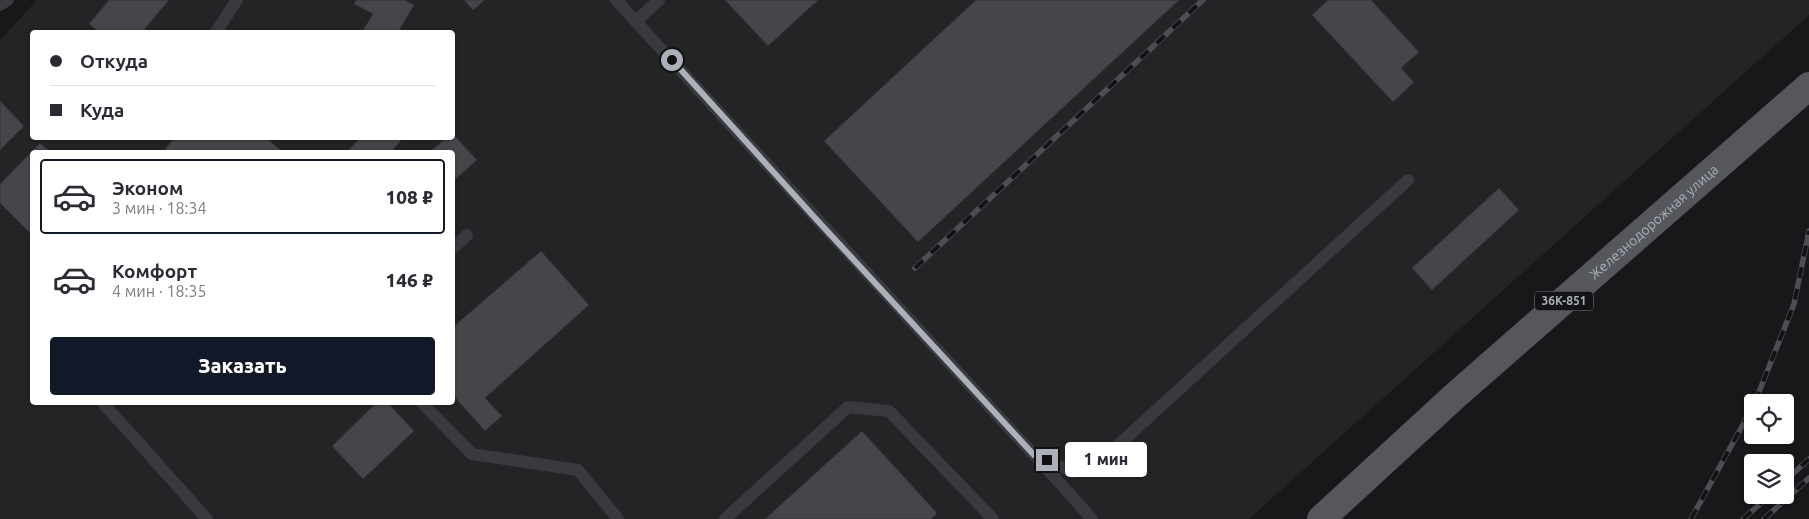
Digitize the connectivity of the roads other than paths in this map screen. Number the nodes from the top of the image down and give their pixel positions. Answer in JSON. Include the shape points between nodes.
{"nodes":[{"id":1,"x":8,"y":0,"type":"edge"},
{"id":2,"x":237,"y":0,"type":"edge"},
{"id":3,"x":616,"y":0,"type":"edge"},
{"id":4,"x":659,"y":0,"type":"edge"},
{"id":5,"x":0,"y":5,"type":"edge"},
{"id":6,"x":636,"y":21,"type":"junction"},
{"id":7,"x":217,"y":30,"type":"edge"},
{"id":8,"x":1809,"y":86,"type":"edge"},
{"id":9,"x":1408,"y":180,"type":"dead end"},
{"id":10,"x":466,"y":235,"type":"dead end"},
{"id":11,"x":455,"y":246,"type":"edge"},
{"id":12,"x":105,"y":405,"type":"edge"},
{"id":13,"x":424,"y":405,"type":"edge"},
{"id":14,"x":1034,"y":455,"type":"junction"},
{"id":15,"x":207,"y":519,"type":"edge"},
{"id":16,"x":618,"y":519,"type":"edge"},
{"id":17,"x":725,"y":519,"type":"edge"},
{"id":18,"x":993,"y":519,"type":"edge"},
{"id":19,"x":1092,"y":519,"type":"edge"},
{"id":20,"x":1321,"y":519,"type":"edge"}],
"edges":[{"from":1,"to":5,"type":"lane"},
{"from":2,"to":7,"type":"lane"},
{"from":3,"to":6,"type":"lane"},
{"from":4,"to":6,"type":"lane"},
{"from":6,"to":14,"type":"lane"},
{"from":8,"to":20,"type":"main road","name":"Железнодорожная улица","number":"36К-851","via":[[1456,395]]},
{"from":9,"to":14,"type":"lane","via":[[1114,449],[1073,472]]},
{"from":10,"to":11,"type":"lane"},
{"from":12,"to":15,"type":"lane"},
{"from":13,"to":16,"type":"lane","via":[[472,454],[578,470]]},
{"from":14,"to":19,"type":"lane"},
{"from":17,"to":18,"type":"lane","via":[[848,407],[889,411]]}]}
